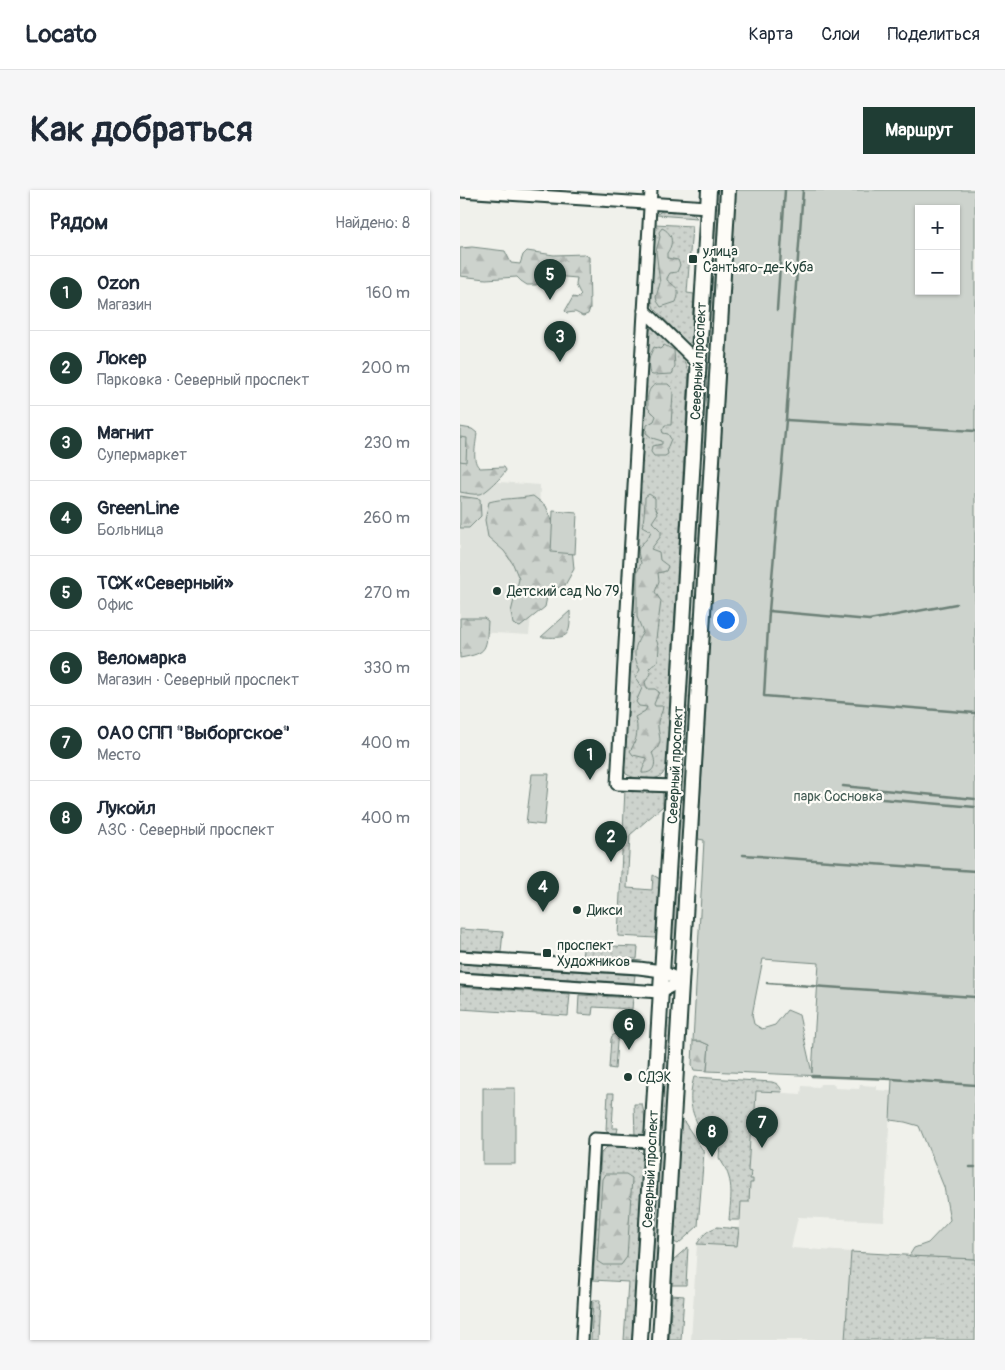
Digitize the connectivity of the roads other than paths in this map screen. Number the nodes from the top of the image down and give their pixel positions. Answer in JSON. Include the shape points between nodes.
{"nodes":[{"id":1,"x":651,"y":190,"type":"edge"},
{"id":2,"x":709,"y":190,"type":"edge"},
{"id":3,"x":728,"y":190,"type":"edge"},
{"id":4,"x":460,"y":191,"type":"edge"},
{"id":5,"x":650,"y":204,"type":"junction"},
{"id":6,"x":708,"y":207,"type":"junction"},
{"id":7,"x":644,"y":310,"type":"junction"},
{"id":8,"x":698,"y":364,"type":"junction"},
{"id":9,"x":692,"y":459,"type":"junction"},
{"id":10,"x":712,"y":459,"type":"junction"},
{"id":11,"x":684,"y":614,"type":"junction"},
{"id":12,"x":702,"y":615,"type":"junction"},
{"id":13,"x":674,"y":786,"type":"junction"},
{"id":14,"x":460,"y":957,"type":"edge"},
{"id":15,"x":662,"y":971,"type":"junction"},
{"id":16,"x":460,"y":979,"type":"edge"},
{"id":17,"x":681,"y":981,"type":"junction"},
{"id":18,"x":660,"y":992,"type":"junction"},
{"id":19,"x":652,"y":1142,"type":"junction"},
{"id":20,"x":582,"y":1340,"type":"edge"},
{"id":21,"x":640,"y":1340,"type":"edge"},
{"id":22,"x":660,"y":1340,"type":"edge"}],
"edges":[{"from":1,"to":5,"type":"street"},
{"from":2,"to":6,"type":"main road","name":"Северный проспект"},
{"from":3,"to":10,"type":"main road","name":"Северный проспект"},
{"from":4,"to":5,"type":"street"},
{"from":5,"to":6,"type":"street"},
{"from":5,"to":7,"type":"street"},
{"from":6,"to":8,"type":"main road","name":"Северный проспект"},
{"from":7,"to":8,"type":"street"},
{"from":7,"to":13,"type":"street","via":[[618,784]]},
{"from":8,"to":9,"type":"main road","name":"Северный проспект"},
{"from":9,"to":10,"type":"main road","via":[[705,465]]},
{"from":9,"to":11,"type":"main road","name":"Северный проспект"},
{"from":10,"to":12,"type":"main road","name":"Северный проспект"},
{"from":11,"to":12,"type":"main road","via":[[690,608],[698,609]]},
{"from":11,"to":13,"type":"main road","name":"Северный проспект"},
{"from":12,"to":17,"type":"main road","name":"Северный проспект"},
{"from":13,"to":15,"type":"main road","name":"Северный проспект"},
{"from":14,"to":15,"type":"street"},
{"from":15,"to":17,"type":"street"},
{"from":15,"to":18,"type":"main road","name":"Северный проспект"},
{"from":16,"to":18,"type":"street"},
{"from":17,"to":18,"type":"street"},
{"from":17,"to":22,"type":"main road","name":"Северный проспект"},
{"from":18,"to":19,"type":"main road","name":"Северный проспект"},
{"from":19,"to":20,"type":"street","via":[[594,1139]]},
{"from":19,"to":21,"type":"main road","name":"Северный проспект"}]}
